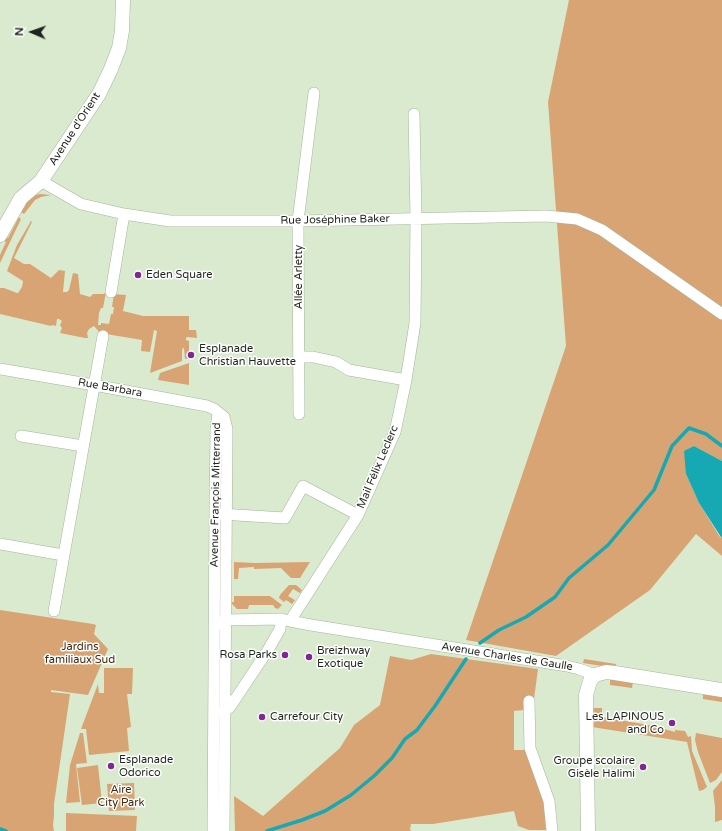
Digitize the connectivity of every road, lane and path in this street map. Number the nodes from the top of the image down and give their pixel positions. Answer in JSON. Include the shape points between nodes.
{"nodes":[{"id":1,"x":123,"y":5,"type":"edge"},
{"id":2,"x":314,"y":93,"type":"dead end"},
{"id":3,"x":414,"y":114,"type":"dead end"},
{"id":4,"x":41,"y":181,"type":"junction"},
{"id":5,"x":124,"y":214,"type":"junction"},
{"id":6,"x":416,"y":218,"type":"junction"},
{"id":7,"x":298,"y":221,"type":"junction"},
{"id":8,"x":0,"y":235,"type":"edge"},
{"id":9,"x":111,"y":292,"type":"dead end"},
{"id":10,"x":722,"y":314,"type":"edge"},
{"id":11,"x":103,"y":336,"type":"dead end"},
{"id":12,"x":298,"y":357,"type":"junction"},
{"id":13,"x":0,"y":369,"type":"edge"},
{"id":14,"x":406,"y":380,"type":"junction"},
{"id":15,"x":94,"y":385,"type":"junction"},
{"id":16,"x":218,"y":413,"type":"joint"},
{"id":17,"x":299,"y":414,"type":"dead end"},
{"id":18,"x":21,"y":436,"type":"dead end"},
{"id":19,"x":83,"y":446,"type":"junction"},
{"id":20,"x":221,"y":514,"type":"junction"},
{"id":21,"x":358,"y":515,"type":"junction"},
{"id":22,"x":0,"y":544,"type":"edge"},
{"id":23,"x":63,"y":555,"type":"junction"},
{"id":24,"x":54,"y":611,"type":"dead end"},
{"id":25,"x":225,"y":620,"type":"junction"},
{"id":26,"x":286,"y":620,"type":"junction"},
{"id":27,"x":215,"y":626,"type":"junction"},
{"id":28,"x":595,"y":675,"type":"junction"},
{"id":29,"x":722,"y":690,"type":"edge"},
{"id":30,"x":529,"y":702,"type":"dead end"},
{"id":31,"x":225,"y":710,"type":"junction"},
{"id":32,"x":214,"y":717,"type":"junction"},
{"id":33,"x":213,"y":831,"type":"edge"},
{"id":34,"x":224,"y":831,"type":"edge"},
{"id":35,"x":552,"y":831,"type":"edge"},
{"id":36,"x":588,"y":831,"type":"edge"}],
"edges":[{"from":1,"to":4,"type":"street","name":"Avenue d'Orient","via":[[119,48],[111,69],[99,94]]},
{"from":2,"to":7,"type":"street","name":"Allée Arletty"},
{"from":3,"to":6,"type":"street","name":"Mail Félix Leclerc"},
{"from":4,"to":5,"type":"street","name":"Rue Joséphine Baker","via":[[81,204]]},
{"from":4,"to":8,"type":"street","name":"Avenue d'Orient","via":[[21,198]]},
{"from":5,"to":7,"type":"street","name":"Rue Joséphine Baker","via":[[170,221]]},
{"from":5,"to":9,"type":"street"},
{"from":6,"to":7,"type":"street","name":"Rue Joséphine Baker"},
{"from":6,"to":10,"type":"street","name":"Rue Joséphine Baker","via":[[546,216],[578,219],[602,230]]},
{"from":6,"to":14,"type":"street","name":"Mail Félix Leclerc","via":[[415,323]]},
{"from":7,"to":12,"type":"street","name":"Allée Arletty"},
{"from":11,"to":15,"type":"street"},
{"from":12,"to":14,"type":"street","via":[[329,360],[349,370]]},
{"from":12,"to":17,"type":"street","name":"Allée Arletty"},
{"from":13,"to":15,"type":"street","name":"Rue Barbara"},
{"from":14,"to":21,"type":"street","name":"Mail Félix Leclerc","via":[[395,432]]},
{"from":15,"to":16,"type":"street","name":"Rue Barbara","via":[[207,406]]},
{"from":15,"to":19,"type":"street"},
{"from":16,"to":20,"type":"street","name":"Avenue François Mitterrand","via":[[216,429]]},
{"from":18,"to":19,"type":"street"},
{"from":19,"to":23,"type":"street"},
{"from":20,"to":21,"type":"street","via":[[284,518],[303,486]]},
{"from":20,"to":25,"type":"street","name":"Avenue François Mitterrand"},
{"from":20,"to":27,"type":"street","name":"Avenue François Mitterrand"},
{"from":21,"to":26,"type":"street","name":"Mail Félix Leclerc"},
{"from":22,"to":23,"type":"street"},
{"from":23,"to":24,"type":"street"},
{"from":25,"to":26,"type":"street"},
{"from":25,"to":27,"type":"street"},
{"from":25,"to":31,"type":"street","name":"Avenue François Mitterrand"},
{"from":26,"to":28,"type":"street","name":"Avenue Charles de Gaulle","via":[[567,666]]},
{"from":26,"to":31,"type":"street","name":"Mail Félix Leclerc","via":[[234,701]]},
{"from":27,"to":32,"type":"street","name":"Avenue François Mitterrand"},
{"from":28,"to":29,"type":"street","name":"Avenue Charles de Gaulle","via":[[615,673]]},
{"from":28,"to":36,"type":"street","via":[[590,681],[586,695]]},
{"from":30,"to":35,"type":"street","via":[[530,748],[549,801]]},
{"from":31,"to":32,"type":"street","name":"Mail Félix Leclerc"},
{"from":31,"to":34,"type":"street","name":"Avenue François Mitterrand"},
{"from":32,"to":33,"type":"street","name":"Avenue François Mitterrand"}]}
